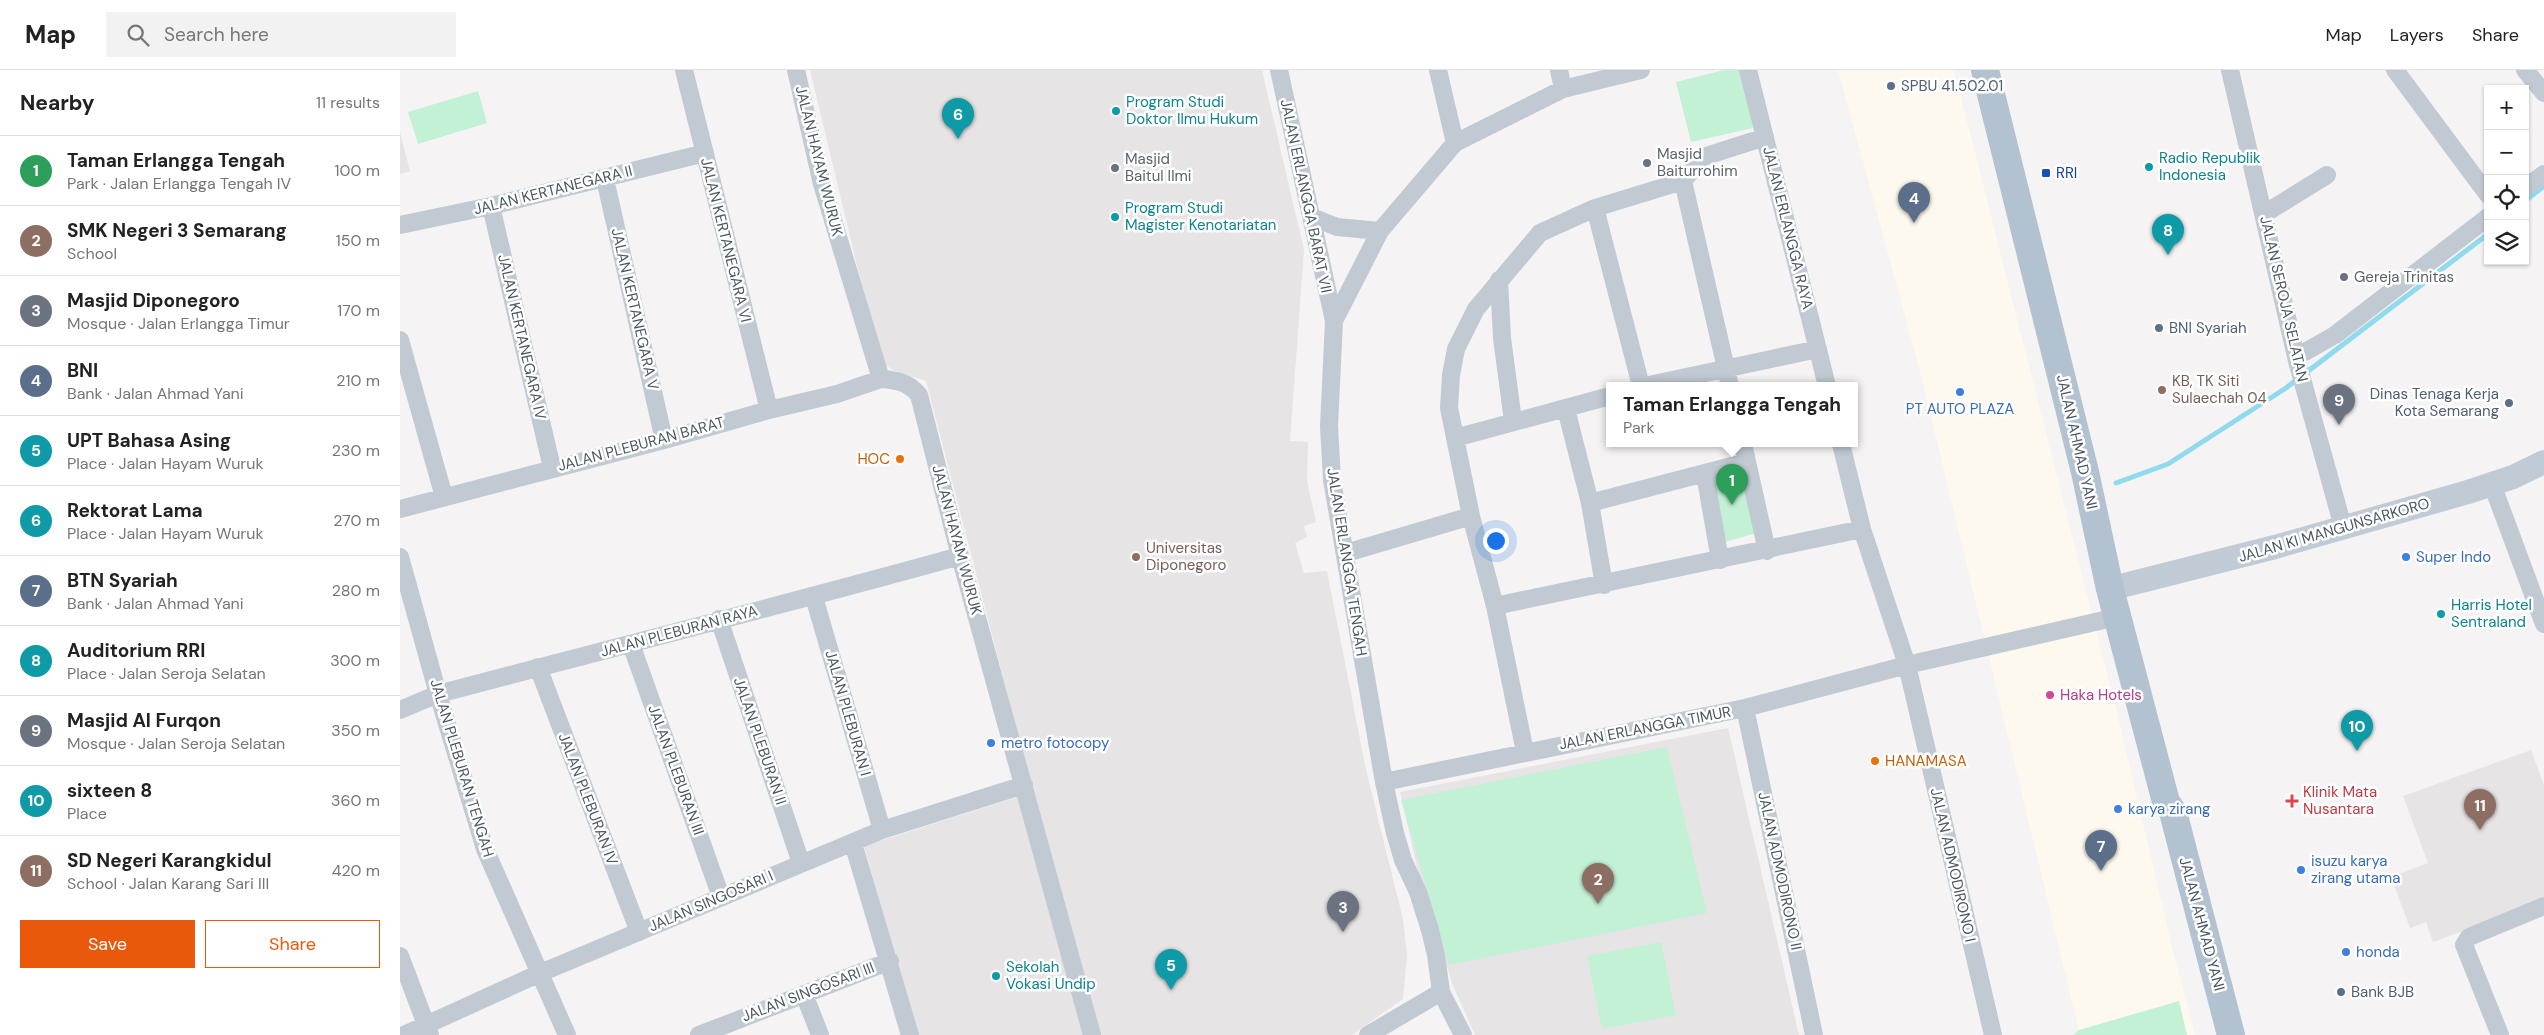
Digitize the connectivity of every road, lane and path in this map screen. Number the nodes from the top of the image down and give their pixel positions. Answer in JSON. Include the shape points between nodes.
{"nodes":[{"id":1,"x":684,"y":70,"type":"edge"},
{"id":2,"x":796,"y":70,"type":"edge"},
{"id":3,"x":1279,"y":70,"type":"edge"},
{"id":4,"x":1438,"y":70,"type":"edge"},
{"id":5,"x":1559,"y":70,"type":"edge"},
{"id":6,"x":1641,"y":70,"type":"edge"},
{"id":7,"x":1748,"y":70,"type":"edge"},
{"id":8,"x":1985,"y":70,"type":"edge"},
{"id":9,"x":2000,"y":70,"type":"edge"},
{"id":10,"x":2230,"y":70,"type":"edge"},
{"id":11,"x":2394,"y":70,"type":"edge"},
{"id":12,"x":2526,"y":70,"type":"edge"},
{"id":13,"x":1563,"y":89,"type":"junction"},
{"id":14,"x":2544,"y":92,"type":"edge"},
{"id":15,"x":1765,"y":137,"type":"junction"},
{"id":16,"x":1455,"y":142,"type":"junction"},
{"id":17,"x":705,"y":153,"type":"junction"},
{"id":18,"x":2544,"y":174,"type":"edge"},
{"id":19,"x":2327,"y":176,"type":"dead end"},
{"id":20,"x":605,"y":179,"type":"junction"},
{"id":21,"x":1683,"y":181,"type":"junction"},
{"id":22,"x":2529,"y":185,"type":"edge"},
{"id":23,"x":2484,"y":190,"type":"edge"},
{"id":24,"x":492,"y":206,"type":"junction"},
{"id":25,"x":1595,"y":208,"type":"junction"},
{"id":26,"x":2264,"y":214,"type":"junction"},
{"id":27,"x":1312,"y":217,"type":"junction"},
{"id":28,"x":2484,"y":220,"type":"edge"},
{"id":29,"x":400,"y":225,"type":"edge"},
{"id":30,"x":1380,"y":231,"type":"junction"},
{"id":31,"x":1499,"y":280,"type":"junction"},
{"id":32,"x":1334,"y":321,"type":"junction"},
{"id":33,"x":400,"y":340,"type":"edge"},
{"id":34,"x":1818,"y":349,"type":"junction"},
{"id":35,"x":2297,"y":360,"type":"junction"},
{"id":36,"x":1726,"y":369,"type":"junction"},
{"id":37,"x":881,"y":379,"type":"junction"},
{"id":38,"x":1640,"y":382,"type":"edge"},
{"id":39,"x":1663,"y":382,"type":"edge"},
{"id":40,"x":1729,"y":382,"type":"edge"},
{"id":41,"x":1826,"y":382,"type":"edge"},
{"id":42,"x":1606,"y":397,"type":"edge"},
{"id":43,"x":1566,"y":409,"type":"junction"},
{"id":44,"x":769,"y":410,"type":"junction"},
{"id":45,"x":1513,"y":421,"type":"junction"},
{"id":46,"x":1455,"y":438,"type":"junction"},
{"id":47,"x":664,"y":440,"type":"junction"},
{"id":48,"x":1744,"y":447,"type":"edge"},
{"id":49,"x":1842,"y":447,"type":"edge"},
{"id":50,"x":1747,"y":462,"type":"junction"},
{"id":51,"x":2544,"y":462,"type":"edge"},
{"id":52,"x":552,"y":468,"type":"junction"},
{"id":53,"x":1705,"y":474,"type":"junction"},
{"id":54,"x":2492,"y":484,"type":"junction"},
{"id":55,"x":444,"y":497,"type":"junction"},
{"id":56,"x":1590,"y":503,"type":"junction"},
{"id":57,"x":400,"y":509,"type":"edge"},
{"id":58,"x":1471,"y":516,"type":"junction"},
{"id":59,"x":2343,"y":527,"type":"junction"},
{"id":60,"x":1862,"y":529,"type":"junction"},
{"id":61,"x":1767,"y":551,"type":"junction"},
{"id":62,"x":1346,"y":553,"type":"junction"},
{"id":63,"x":960,"y":556,"type":"junction"},
{"id":64,"x":400,"y":557,"type":"edge"},
{"id":65,"x":1720,"y":560,"type":"junction"},
{"id":66,"x":1604,"y":585,"type":"junction"},
{"id":67,"x":2115,"y":587,"type":"junction"},
{"id":68,"x":814,"y":596,"type":"junction"},
{"id":69,"x":1495,"y":606,"type":"junction"},
{"id":70,"x":2122,"y":615,"type":"junction"},
{"id":71,"x":719,"y":619,"type":"junction"},
{"id":72,"x":2544,"y":624,"type":"edge"},
{"id":73,"x":631,"y":644,"type":"junction"},
{"id":74,"x":1907,"y":665,"type":"junction"},
{"id":75,"x":538,"y":667,"type":"junction"},
{"id":76,"x":438,"y":694,"type":"junction"},
{"id":77,"x":1745,"y":708,"type":"junction"},
{"id":78,"x":400,"y":710,"type":"edge"},
{"id":79,"x":1525,"y":752,"type":"junction"},
{"id":80,"x":1384,"y":782,"type":"junction"},
{"id":81,"x":1024,"y":785,"type":"junction"},
{"id":82,"x":882,"y":830,"type":"junction"},
{"id":83,"x":853,"y":843,"type":"junction"},
{"id":84,"x":801,"y":863,"type":"junction"},
{"id":85,"x":721,"y":897,"type":"junction"},
{"id":86,"x":2544,"y":906,"type":"edge"},
{"id":87,"x":639,"y":932,"type":"junction"},
{"id":88,"x":400,"y":956,"type":"edge"},
{"id":89,"x":890,"y":961,"type":"junction"},
{"id":90,"x":538,"y":974,"type":"junction"},
{"id":91,"x":1441,"y":992,"type":"junction"},
{"id":92,"x":804,"y":994,"type":"junction"},
{"id":93,"x":428,"y":1030,"type":"edge"},
{"id":94,"x":404,"y":1035,"type":"edge"},
{"id":95,"x":567,"y":1035,"type":"edge"},
{"id":96,"x":699,"y":1035,"type":"edge"},
{"id":97,"x":820,"y":1035,"type":"edge"},
{"id":98,"x":910,"y":1035,"type":"edge"},
{"id":99,"x":1092,"y":1035,"type":"edge"},
{"id":100,"x":1368,"y":1035,"type":"edge"},
{"id":101,"x":1463,"y":1035,"type":"edge"},
{"id":102,"x":1814,"y":1035,"type":"edge"},
{"id":103,"x":1993,"y":1035,"type":"edge"},
{"id":104,"x":2231,"y":1035,"type":"edge"},
{"id":105,"x":2500,"y":1035,"type":"edge"}],
"edges":[{"from":1,"to":17,"type":"street","name":"JALAN KERTANEGARA VI"},
{"from":2,"to":37,"type":"street","name":"JALAN HAYAM WURUK","via":[[822,184]]},
{"from":3,"to":27,"type":"street","name":"JALAN ERLANGGA BARAT VII"},
{"from":4,"to":16,"type":"street"},
{"from":5,"to":13,"type":"street"},
{"from":6,"to":13,"type":"street","name":"JALAN ERLANGGA TENGAH"},
{"from":7,"to":15,"type":"street","name":"JALAN ERLANGGA RAYA"},
{"from":8,"to":67,"type":"main road","name":"JALAN AHMAD YANI"},
{"from":9,"to":67,"type":"main road","name":"JALAN AHMAD YANI","via":[[2046,255]]},
{"from":10,"to":26,"type":"street","name":"JALAN SEROJA SELATAN"},
{"from":11,"to":23,"type":"street"},
{"from":12,"to":14,"type":"street"},
{"from":13,"to":16,"type":"street","name":"JALAN ERLANGGA TENGAH"},
{"from":15,"to":21,"type":"street","via":[[1703,157]]},
{"from":15,"to":34,"type":"street","name":"JALAN ERLANGGA RAYA"},
{"from":16,"to":30,"type":"street","name":"JALAN ERLANGGA TENGAH"},
{"from":17,"to":20,"type":"street","name":"JALAN KERTANEGARA II"},
{"from":17,"to":44,"type":"street","name":"JALAN KERTANEGARA VI"},
{"from":18,"to":22,"type":"street"},
{"from":19,"to":26,"type":"street"},
{"from":20,"to":24,"type":"street","name":"JALAN KERTANEGARA II"},
{"from":20,"to":47,"type":"street","name":"JALAN KERTANEGARA V"},
{"from":21,"to":25,"type":"street"},
{"from":21,"to":36,"type":"street"},
{"from":24,"to":29,"type":"street","name":"JALAN KERTANEGARA II"},
{"from":24,"to":52,"type":"street","name":"JALAN KERTANEGARA IV"},
{"from":25,"to":31,"type":"street","via":[[1540,233]]},
{"from":25,"to":38,"type":"street"},
{"from":26,"to":35,"type":"street","name":"JALAN SEROJA SELATAN"},
{"from":27,"to":30,"type":"street","via":[[1337,227]]},
{"from":27,"to":32,"type":"street","name":"JALAN ERLANGGA BARAT VII"},
{"from":28,"to":35,"type":"street","via":[[2335,335]]},
{"from":30,"to":32,"type":"street","name":"JALAN ERLANGGA TENGAH"},
{"from":31,"to":45,"type":"street","via":[[1502,338]]},
{"from":31,"to":46,"type":"street","via":[[1476,309],[1456,349],[1449,408]]},
{"from":32,"to":62,"type":"street","name":"JALAN ERLANGGA TENGAH","via":[[1329,426],[1332,480]]},
{"from":33,"to":55,"type":"street"},
{"from":34,"to":36,"type":"street"},
{"from":34,"to":41,"type":"street","name":"JALAN ERLANGGA RAYA"},
{"from":35,"to":59,"type":"street","name":"JALAN SEROJA SELATAN"},
{"from":36,"to":39,"type":"street"},
{"from":36,"to":40,"type":"street"},
{"from":37,"to":44,"type":"street","name":"JALAN PLEBURAN BARAT","via":[[837,394]]},
{"from":37,"to":63,"type":"street","name":"JALAN HAYAM WURUK","via":[[897,380],[912,387],[919,395]]},
{"from":42,"to":43,"type":"street"},
{"from":43,"to":45,"type":"street"},
{"from":43,"to":56,"type":"street"},
{"from":44,"to":47,"type":"street","name":"JALAN PLEBURAN BARAT"},
{"from":45,"to":46,"type":"street"},
{"from":46,"to":58,"type":"street"},
{"from":47,"to":52,"type":"street","name":"JALAN PLEBURAN BARAT"},
{"from":48,"to":50,"type":"street"},
{"from":49,"to":60,"type":"street"},
{"from":50,"to":53,"type":"street"},
{"from":50,"to":61,"type":"street"},
{"from":51,"to":54,"type":"main road","name":"JALAN KI MANGUNSARKORO"},
{"from":52,"to":55,"type":"street","name":"JALAN PLEBURAN BARAT"},
{"from":53,"to":56,"type":"street"},
{"from":53,"to":65,"type":"street"},
{"from":54,"to":59,"type":"main road","name":"JALAN KI MANGUNSARKORO"},
{"from":54,"to":72,"type":"street"},
{"from":55,"to":57,"type":"street","name":"JALAN PLEBURAN BARAT"},
{"from":56,"to":66,"type":"street"},
{"from":58,"to":62,"type":"street"},
{"from":58,"to":69,"type":"street"},
{"from":59,"to":67,"type":"main road","name":"JALAN KI MANGUNSARKORO"},
{"from":60,"to":61,"type":"street"},
{"from":60,"to":74,"type":"street"},
{"from":61,"to":65,"type":"street"},
{"from":62,"to":80,"type":"street","name":"JALAN ERLANGGA TENGAH"},
{"from":63,"to":68,"type":"street","name":"JALAN PLEBURAN RAYA"},
{"from":63,"to":81,"type":"street","name":"JALAN HAYAM WURUK"},
{"from":64,"to":76,"type":"street","name":"JALAN PLEBURAN TENGAH"},
{"from":65,"to":66,"type":"street"},
{"from":66,"to":69,"type":"street"},
{"from":67,"to":70,"type":"main road","name":"JALAN AHMAD YANI"},
{"from":68,"to":71,"type":"street","name":"JALAN PLEBURAN RAYA"},
{"from":68,"to":82,"type":"street","name":"JALAN PLEBURAN I"},
{"from":69,"to":79,"type":"street"},
{"from":70,"to":74,"type":"street","name":"JALAN ERLANGGA TIMUR"},
{"from":70,"to":104,"type":"main road","name":"JALAN AHMAD YANI","via":[[2166,802],[2173,812]]},
{"from":71,"to":73,"type":"street","name":"JALAN PLEBURAN RAYA"},
{"from":71,"to":84,"type":"street","name":"JALAN PLEBURAN II"},
{"from":73,"to":75,"type":"street","name":"JALAN PLEBURAN RAYA"},
{"from":73,"to":85,"type":"street","name":"JALAN PLEBURAN III"},
{"from":74,"to":77,"type":"street","name":"JALAN ERLANGGA TIMUR"},
{"from":74,"to":103,"type":"street","name":"JALAN ADMODIRONO I"},
{"from":75,"to":76,"type":"street","name":"JALAN PLEBURAN RAYA"},
{"from":75,"to":87,"type":"street","name":"JALAN PLEBURAN IV"},
{"from":76,"to":78,"type":"street","name":"JALAN PLEBURAN RAYA"},
{"from":76,"to":90,"type":"street","name":"JALAN PLEBURAN TENGAH","via":[[486,850]]},
{"from":77,"to":79,"type":"street","name":"JALAN ERLANGGA TIMUR"},
{"from":77,"to":102,"type":"street","name":"JALAN ADMODIRONO II"},
{"from":79,"to":80,"type":"street","name":"JALAN ERLANGGA TIMUR"},
{"from":80,"to":91,"type":"street","via":[[1403,860],[1430,930]]},
{"from":81,"to":82,"type":"street","name":"JALAN SINGOSARI I"},
{"from":81,"to":99,"type":"street","name":"JALAN HAYAM WURUK"},
{"from":82,"to":83,"type":"street","name":"JALAN SINGOSARI I"},
{"from":83,"to":84,"type":"street","name":"JALAN SINGOSARI I"},
{"from":83,"to":89,"type":"street"},
{"from":84,"to":85,"type":"street","name":"JALAN SINGOSARI I"},
{"from":85,"to":87,"type":"street","name":"JALAN SINGOSARI I"},
{"from":86,"to":105,"type":"street","via":[[2469,937],[2464,945]]},
{"from":87,"to":90,"type":"street","name":"JALAN SINGOSARI I"},
{"from":88,"to":93,"type":"street"},
{"from":89,"to":92,"type":"street","name":"JALAN SINGOSARI III"},
{"from":89,"to":98,"type":"street"},
{"from":90,"to":93,"type":"street","name":"JALAN SINGOSARI I"},
{"from":90,"to":95,"type":"street","name":"JALAN PLEBURAN TENGAH"},
{"from":91,"to":100,"type":"street"},
{"from":91,"to":101,"type":"street"},
{"from":92,"to":96,"type":"street","name":"JALAN SINGOSARI III"},
{"from":92,"to":97,"type":"street"},
{"from":93,"to":94,"type":"street","name":"JALAN SINGOSARI I"}]}
